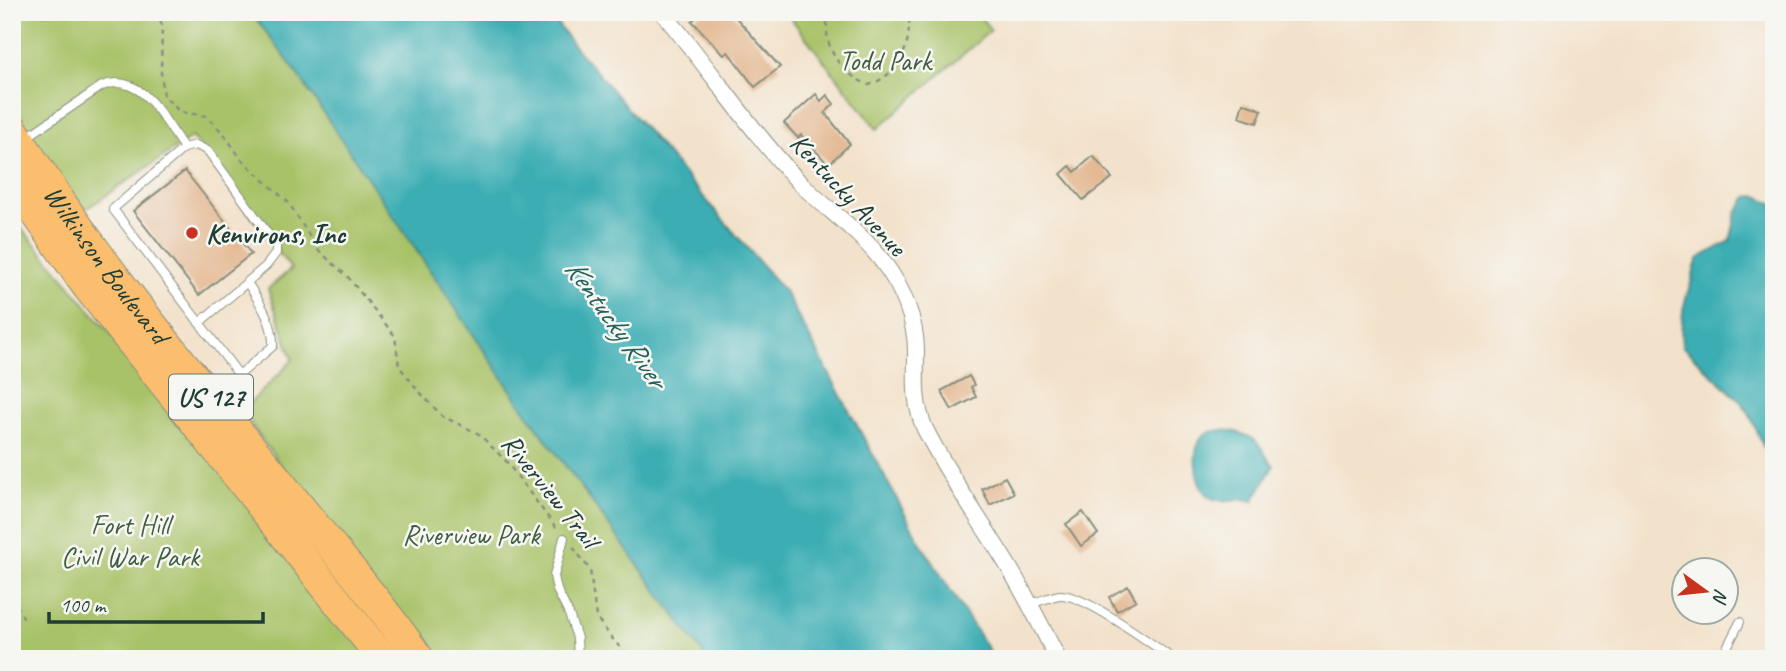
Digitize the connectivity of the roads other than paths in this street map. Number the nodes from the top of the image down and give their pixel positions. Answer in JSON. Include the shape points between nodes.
{"nodes":[{"id":1,"x":668,"y":14,"type":"edge"},
{"id":2,"x":14,"y":135,"type":"edge"},
{"id":3,"x":184,"y":148,"type":"junction"},
{"id":4,"x":12,"y":179,"type":"edge"},
{"id":5,"x":247,"y":282,"type":"junction"},
{"id":6,"x":199,"y":323,"type":"junction"},
{"id":7,"x":239,"y":375,"type":"junction"},
{"id":8,"x":200,"y":407,"type":"junction"},
{"id":9,"x":564,"y":538,"type":"road end"},
{"id":10,"x":1029,"y":604,"type":"junction"},
{"id":11,"x":1738,"y":626,"type":"edge"},
{"id":12,"x":383,"y":659,"type":"edge"},
{"id":13,"x":419,"y":659,"type":"edge"},
{"id":14,"x":578,"y":659,"type":"edge"},
{"id":15,"x":1058,"y":659,"type":"edge"},
{"id":16,"x":1173,"y":659,"type":"edge"},
{"id":17,"x":1721,"y":659,"type":"edge"}],
"edges":[{"from":1,"to":10,"type":"street","name":"Kentucky Avenue","via":[[739,111],[799,182],[883,262],[914,327],[914,391],[925,428]]},
{"from":2,"to":3,"type":"lane","via":[[102,86],[120,82],[148,98]]},
{"from":2,"to":8,"type":"highway","name":"Wilkinson Boulevard","number":"US 127","via":[[117,279]]},
{"from":3,"to":5,"type":"lane","via":[[196,145],[208,151],[274,240],[272,260]]},
{"from":3,"to":6,"type":"lane","via":[[113,209]]},
{"from":4,"to":8,"type":"highway","name":"Wilkinson Boulevard","number":"US 127","via":[[86,285]]},
{"from":5,"to":6,"type":"lane"},
{"from":5,"to":7,"type":"lane","via":[[265,312],[273,346]]},
{"from":6,"to":7,"type":"lane"},
{"from":7,"to":8,"type":"lane"},
{"from":8,"to":12,"type":"highway","name":"Wilkinson Boulevard","number":"US 127"},
{"from":8,"to":13,"type":"highway","name":"Wilkinson Boulevard","number":"US 127","via":[[367,590]]},
{"from":9,"to":14,"type":"lane","via":[[554,576],[577,638]]},
{"from":10,"to":15,"type":"street","name":"Kentucky Avenue"},
{"from":10,"to":16,"type":"lane","via":[[1061,595],[1075,598]]},
{"from":11,"to":17,"type":"lane"}]}
